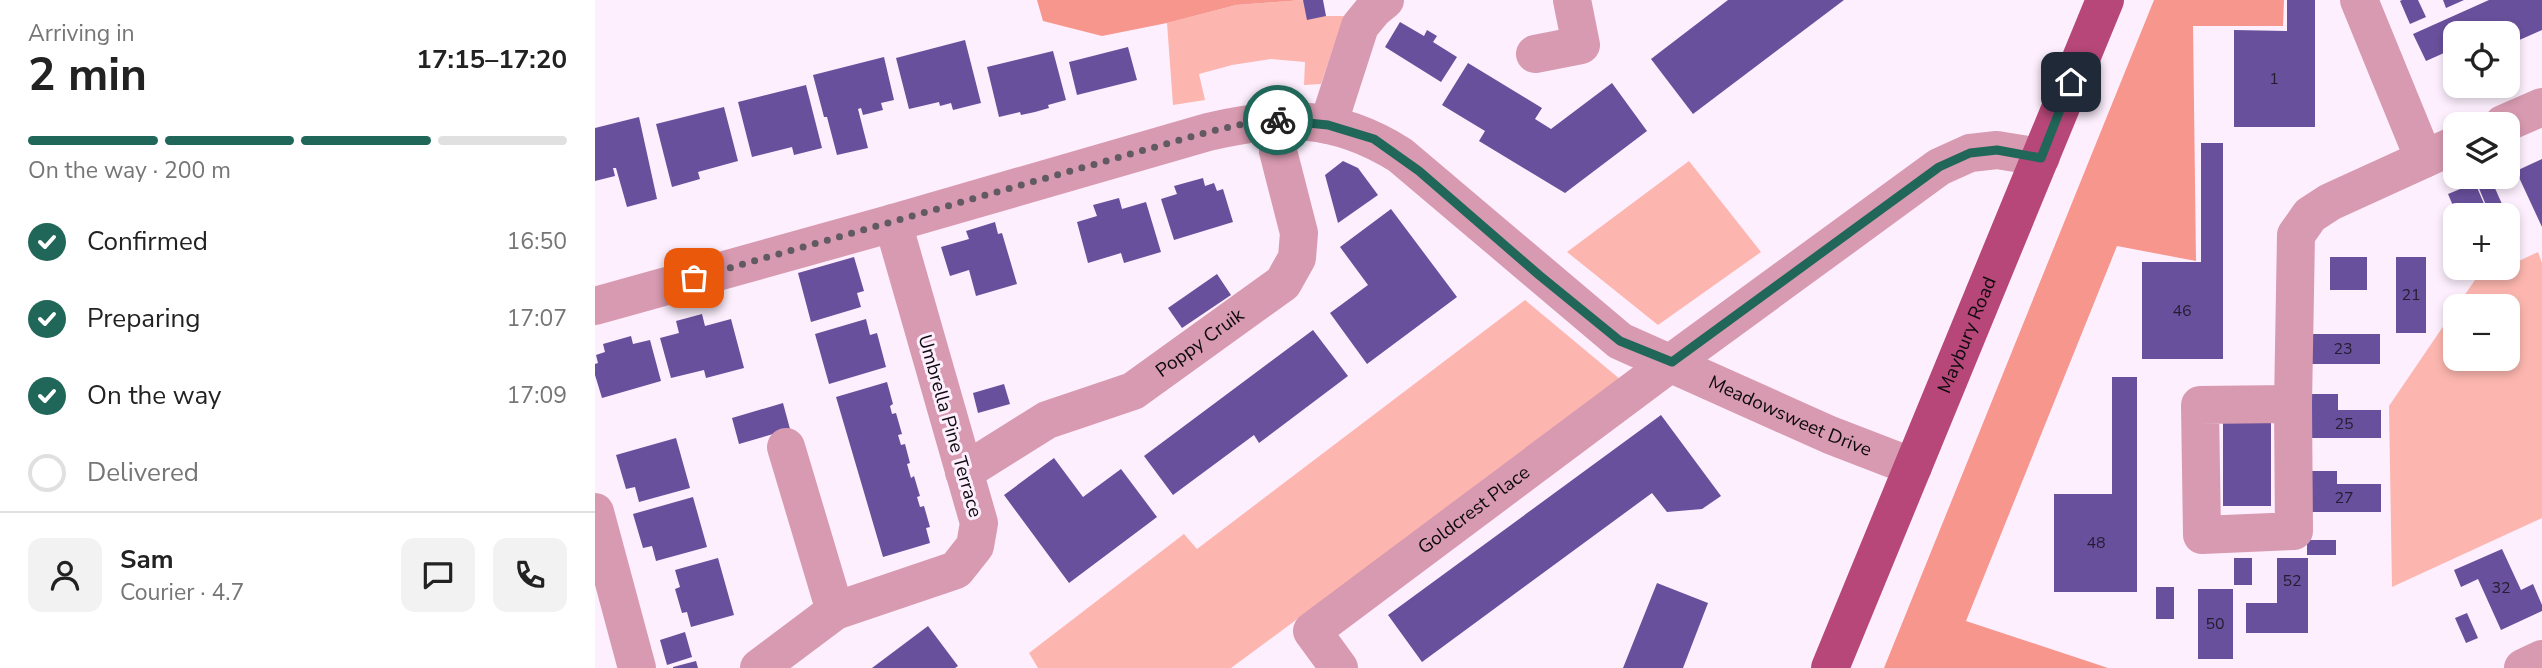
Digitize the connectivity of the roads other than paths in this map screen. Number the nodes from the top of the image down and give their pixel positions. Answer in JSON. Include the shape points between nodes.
{"nodes":[{"id":1,"x":1385,"y":0,"type":"edge"},
{"id":2,"x":1572,"y":0,"type":"edge"},
{"id":3,"x":2105,"y":0,"type":"edge"},
{"id":4,"x":2359,"y":0,"type":"edge"},
{"id":5,"x":1535,"y":54,"type":"dead end"},
{"id":6,"x":2542,"y":107,"type":"edge"},
{"id":7,"x":2520,"y":117,"type":"edge"},
{"id":8,"x":1277,"y":120,"type":"junction"},
{"id":9,"x":1328,"y":125,"type":"junction"},
{"id":10,"x":2440,"y":152,"type":"edge"},
{"id":11,"x":2041,"y":158,"type":"junction"},
{"id":12,"x":893,"y":223,"type":"junction"},
{"id":13,"x":595,"y":306,"type":"edge"},
{"id":14,"x":1672,"y":362,"type":"junction"},
{"id":15,"x":2293,"y":404,"type":"dead end"},
{"id":16,"x":786,"y":447,"type":"dead end"},
{"id":17,"x":1913,"y":467,"type":"junction"},
{"id":18,"x":964,"y":472,"type":"junction"},
{"id":19,"x":595,"y":512,"type":"edge"},
{"id":20,"x":835,"y":611,"type":"junction"},
{"id":21,"x":2542,"y":659,"type":"edge"},
{"id":22,"x":637,"y":668,"type":"edge"},
{"id":23,"x":758,"y":668,"type":"edge"},
{"id":24,"x":1339,"y":668,"type":"edge"},
{"id":25,"x":1830,"y":668,"type":"edge"},
{"id":26,"x":2523,"y":668,"type":"edge"}],
"edges":[{"from":1,"to":9,"type":"street","via":[[1360,26]]},
{"from":2,"to":5,"type":"street","via":[[1581,45]]},
{"from":3,"to":11,"type":"main road","name":"Maybury Road"},
{"from":4,"to":10,"type":"street"},
{"from":6,"to":7,"type":"street"},
{"from":8,"to":9,"type":"street","name":"Meadowsweet Drive"},
{"from":8,"to":12,"type":"street","name":"Meadowsweet Drive","via":[[1208,132]]},
{"from":8,"to":18,"type":"street","name":"Poppy Cruik","via":[[1278,151],[1299,233],[1297,258],[1283,283],[1133,391],[1047,420]]},
{"from":9,"to":14,"type":"street","name":"Meadowsweet Drive","via":[[1374,139],[1400,155],[1620,341]]},
{"from":10,"to":15,"type":"street","via":[[2330,202],[2310,215],[2296,235]]},
{"from":11,"to":14,"type":"street","via":[[1997,150],[1970,153],[1939,167]]},
{"from":11,"to":17,"type":"main road","name":"Maybury Road"},
{"from":12,"to":13,"type":"street","name":"Meadowsweet Drive"},
{"from":12,"to":18,"type":"street","name":"Umbrella Pine Terrace"},
{"from":14,"to":17,"type":"street","name":"Meadowsweet Drive"},
{"from":14,"to":24,"type":"street","name":"Goldcrest Place","via":[[1312,631]]},
{"from":16,"to":20,"type":"street"},
{"from":17,"to":25,"type":"main road","name":"Maybury Road"},
{"from":18,"to":20,"type":"street","name":"Umbrella Pine Terrace","via":[[979,523],[975,546],[956,570]]},
{"from":19,"to":22,"type":"street"},
{"from":20,"to":23,"type":"street","name":"Umbrella Pine Terrace"},
{"from":21,"to":26,"type":"street"}]}
